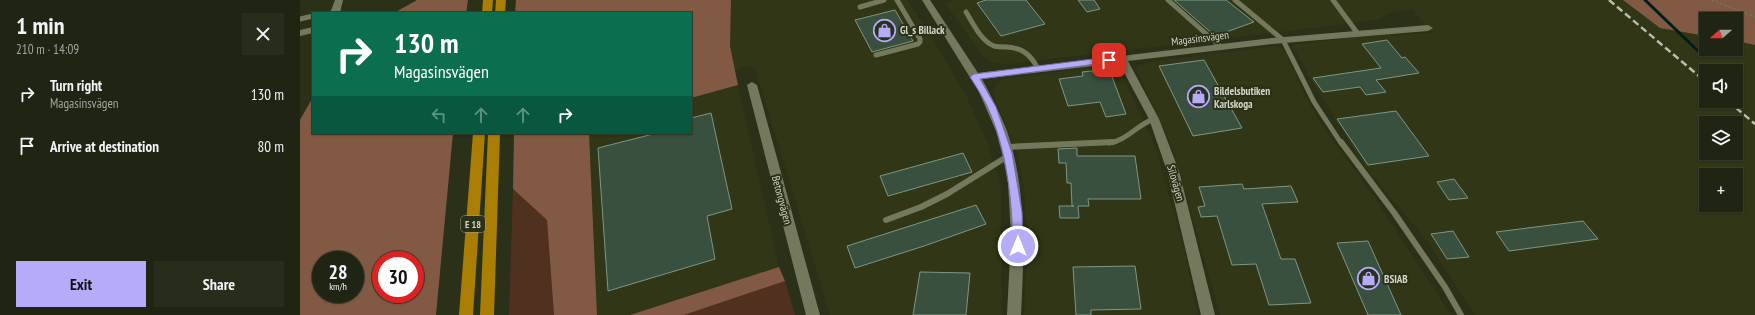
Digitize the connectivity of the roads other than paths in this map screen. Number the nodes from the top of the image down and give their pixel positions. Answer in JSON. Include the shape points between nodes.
{"nodes":[{"id":1,"x":339,"y":0,"type":"edge"},
{"id":2,"x":488,"y":0,"type":"edge"},
{"id":3,"x":501,"y":0,"type":"edge"},
{"id":4,"x":884,"y":0,"type":"edge"},
{"id":5,"x":897,"y":0,"type":"edge"},
{"id":6,"x":926,"y":0,"type":"edge"},
{"id":7,"x":1168,"y":0,"type":"edge"},
{"id":8,"x":1235,"y":0,"type":"edge"},
{"id":9,"x":1333,"y":0,"type":"edge"},
{"id":10,"x":860,"y":7,"type":"dead end"},
{"id":11,"x":335,"y":12,"type":"edge"},
{"id":12,"x":487,"y":12,"type":"edge"},
{"id":13,"x":500,"y":12,"type":"edge"},
{"id":14,"x":966,"y":12,"type":"dead end"},
{"id":15,"x":312,"y":16,"type":"edge"},
{"id":16,"x":300,"y":19,"type":"edge"},
{"id":17,"x":1428,"y":28,"type":"dead end"},
{"id":18,"x":312,"y":30,"type":"edge"},
{"id":19,"x":301,"y":34,"type":"edge"},
{"id":20,"x":1358,"y":34,"type":"junction"},
{"id":21,"x":1283,"y":40,"type":"junction"},
{"id":22,"x":1221,"y":47,"type":"junction"},
{"id":23,"x":876,"y":55,"type":"dead end"},
{"id":24,"x":1122,"y":58,"type":"junction"},
{"id":25,"x":1038,"y":69,"type":"junction"},
{"id":26,"x":974,"y":77,"type":"junction"},
{"id":27,"x":752,"y":85,"type":"dead end"},
{"id":28,"x":1154,"y":119,"type":"junction"},
{"id":29,"x":479,"y":134,"type":"edge"},
{"id":30,"x":494,"y":134,"type":"edge"},
{"id":31,"x":1007,"y":152,"type":"junction"},
{"id":32,"x":886,"y":220,"type":"dead end"},
{"id":33,"x":466,"y":315,"type":"edge"},
{"id":34,"x":487,"y":315,"type":"edge"},
{"id":35,"x":813,"y":315,"type":"edge"},
{"id":36,"x":1014,"y":315,"type":"edge"},
{"id":37,"x":1208,"y":315,"type":"edge"},
{"id":38,"x":1461,"y":315,"type":"edge"}],
"edges":[{"from":1,"to":11,"type":"street"},
{"from":2,"to":12,"type":"highway"},
{"from":3,"to":13,"type":"highway"},
{"from":4,"to":10,"type":"lane"},
{"from":5,"to":23,"type":"lane","via":[[920,42]]},
{"from":6,"to":26,"type":"street"},
{"from":7,"to":22,"type":"lane"},
{"from":8,"to":21,"type":"lane"},
{"from":9,"to":20,"type":"lane"},
{"from":14,"to":25,"type":"lane","via":[[989,42],[995,46],[1027,52],[1033,56]]},
{"from":15,"to":16,"type":"lane"},
{"from":17,"to":20,"type":"street","name":"Magasinsvägen"},
{"from":18,"to":19,"type":"street"},
{"from":20,"to":21,"type":"street","name":"Magasinsvägen"},
{"from":21,"to":22,"type":"street","name":"Magasinsvägen"},
{"from":21,"to":38,"type":"lane","via":[[1314,102],[1395,214]]},
{"from":22,"to":24,"type":"street","name":"Magasinsvägen"},
{"from":24,"to":25,"type":"street","name":"Magasinsvägen"},
{"from":24,"to":28,"type":"street","name":"Silovägen"},
{"from":25,"to":26,"type":"street","name":"Magasinsvägen"},
{"from":26,"to":31,"type":"street","via":[[991,107]]},
{"from":27,"to":35,"type":"street","name":"Betongvägen"},
{"from":28,"to":31,"type":"lane","via":[[1144,121],[1120,140],[1111,143]]},
{"from":28,"to":37,"type":"street","name":"Silovägen","via":[[1180,196]]},
{"from":29,"to":33,"type":"highway","number":"E 18"},
{"from":30,"to":34,"type":"highway","number":"E 18"},
{"from":31,"to":32,"type":"lane","via":[[947,194]]},
{"from":31,"to":36,"type":"street","via":[[1017,212]]}]}
